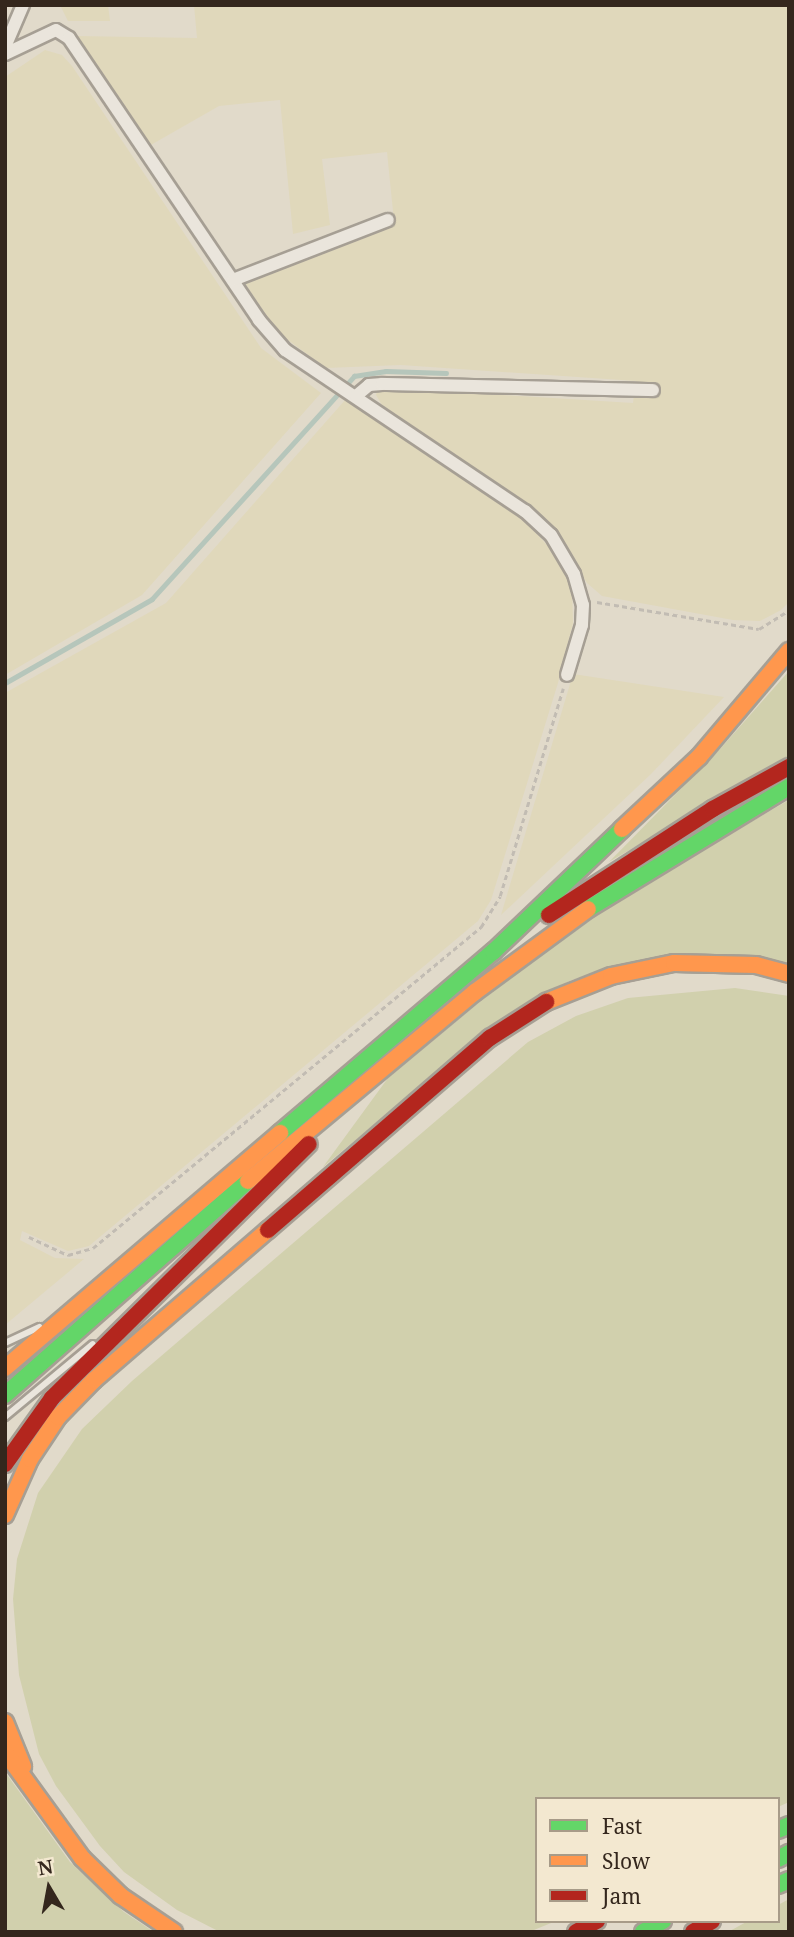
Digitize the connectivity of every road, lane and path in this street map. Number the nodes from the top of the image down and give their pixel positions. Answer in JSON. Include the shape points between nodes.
{"nodes":[{"id":1,"x":23,"y":5,"type":"edge"},
{"id":2,"x":5,"y":47,"type":"edge"},
{"id":3,"x":5,"y":54,"type":"edge"},
{"id":4,"x":388,"y":220,"type":"dead end"},
{"id":5,"x":233,"y":280,"type":"junction"},
{"id":6,"x":653,"y":390,"type":"dead end"},
{"id":7,"x":356,"y":396,"type":"junction"},
{"id":8,"x":581,"y":596,"type":"junction"},
{"id":9,"x":789,"y":610,"type":"edge"},
{"id":10,"x":789,"y":651,"type":"edge"},
{"id":11,"x":567,"y":675,"type":"joint"},
{"id":12,"x":789,"y":767,"type":"edge"},
{"id":13,"x":789,"y":787,"type":"edge"},
{"id":14,"x":493,"y":952,"type":"junction"},
{"id":15,"x":789,"y":974,"type":"edge"},
{"id":16,"x":393,"y":1060,"type":"junction"},
{"id":17,"x":29,"y":1237,"type":"dead end"},
{"id":18,"x":180,"y":1272,"type":"junction"},
{"id":19,"x":69,"y":1313,"type":"junction"},
{"id":20,"x":5,"y":1343,"type":"edge"},
{"id":21,"x":5,"y":1368,"type":"edge"},
{"id":22,"x":5,"y":1395,"type":"edge"},
{"id":23,"x":5,"y":1417,"type":"edge"},
{"id":24,"x":5,"y":1464,"type":"edge"},
{"id":25,"x":5,"y":1515,"type":"edge"},
{"id":26,"x":5,"y":1722,"type":"edge"},
{"id":27,"x":5,"y":1752,"type":"edge"},
{"id":28,"x":48,"y":1815,"type":"junction"},
{"id":29,"x":593,"y":1923,"type":"edge"},
{"id":30,"x":659,"y":1923,"type":"edge"},
{"id":31,"x":709,"y":1923,"type":"edge"},
{"id":32,"x":174,"y":1932,"type":"edge"},
{"id":33,"x":576,"y":1932,"type":"edge"},
{"id":34,"x":643,"y":1932,"type":"edge"},
{"id":35,"x":693,"y":1932,"type":"edge"}],
"edges":[{"from":1,"to":2,"type":"street"},
{"from":3,"to":5,"type":"street","via":[[56,30],[69,38]]},
{"from":4,"to":5,"type":"street"},
{"from":5,"to":7,"type":"street","via":[[285,350],[319,377]]},
{"from":6,"to":7,"type":"street","via":[[382,384],[369,385]]},
{"from":7,"to":8,"type":"street","via":[[532,517],[565,556]]},
{"from":8,"to":9,"type":"path","via":[[612,607],[759,629]]},
{"from":8,"to":11,"type":"street","via":[[582,625]]},
{"from":10,"to":14,"type":"highway","via":[[699,757]]},
{"from":11,"to":17,"type":"path","via":[[500,896],[481,927],[93,1248],[68,1255]]},
{"from":12,"to":14,"type":"highway","via":[[659,843]]},
{"from":13,"to":16,"type":"highway","via":[[608,895]]},
{"from":14,"to":19,"type":"highway"},
{"from":15,"to":25,"type":"highway","via":[[756,965],[674,964],[611,976],[544,1003],[490,1038],[93,1380],[58,1417],[30,1459]]},
{"from":16,"to":18,"type":"highway"},
{"from":16,"to":22,"type":"highway"},
{"from":18,"to":23,"type":"lane"},
{"from":18,"to":24,"type":"highway","via":[[52,1398]]},
{"from":19,"to":20,"type":"lane"},
{"from":19,"to":21,"type":"highway"},
{"from":26,"to":28,"type":"highway"},
{"from":27,"to":28,"type":"highway"},
{"from":28,"to":32,"type":"highway","via":[[82,1858],[121,1896]]},
{"from":29,"to":33,"type":"highway"},
{"from":30,"to":34,"type":"highway"},
{"from":31,"to":35,"type":"highway"}]}
